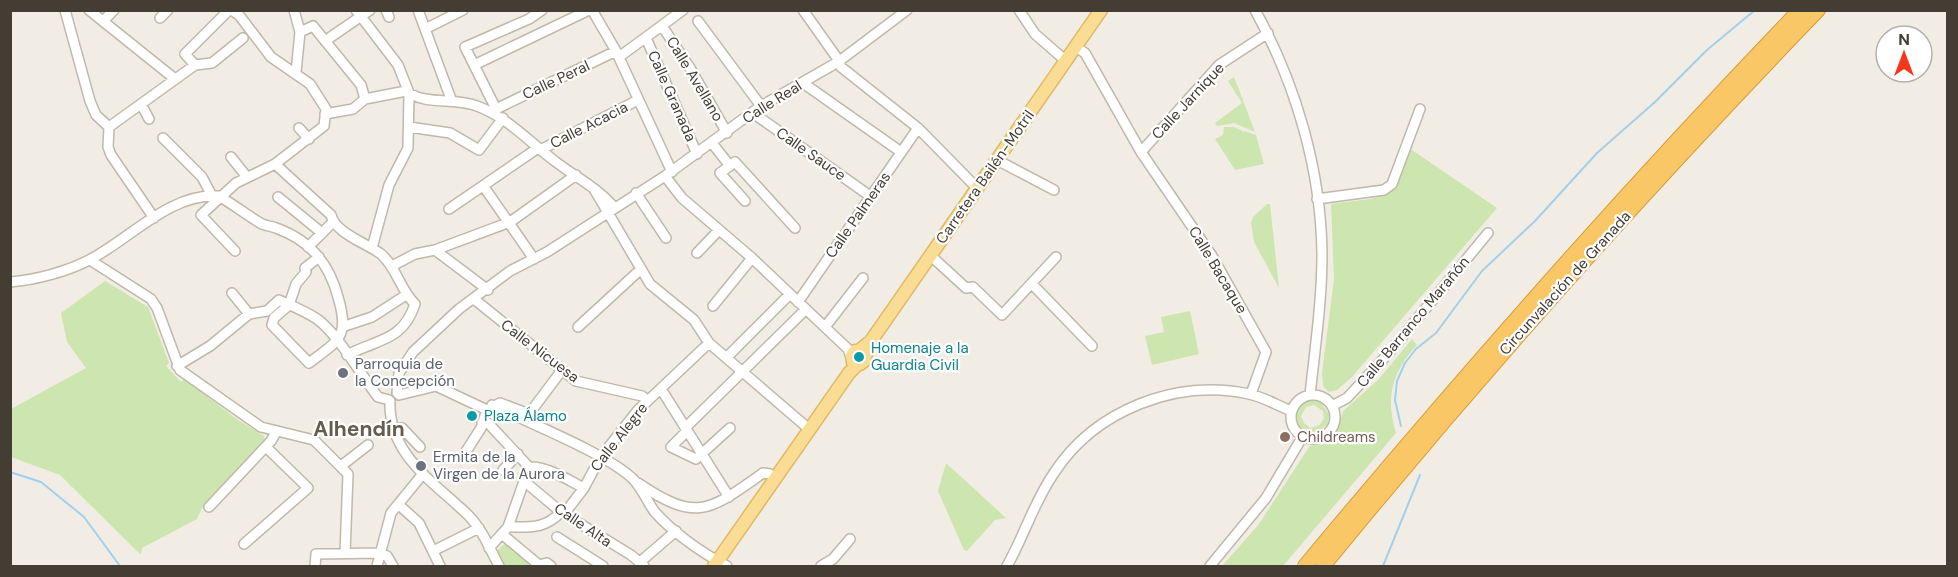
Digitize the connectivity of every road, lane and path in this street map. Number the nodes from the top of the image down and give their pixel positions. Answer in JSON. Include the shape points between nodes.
{"nodes":[{"id":1,"x":65,"y":10,"type":"edge"},
{"id":2,"x":89,"y":10,"type":"edge"},
{"id":3,"x":114,"y":10,"type":"edge"},
{"id":4,"x":168,"y":10,"type":"edge"},
{"id":5,"x":294,"y":10,"type":"edge"},
{"id":6,"x":370,"y":10,"type":"edge"},
{"id":7,"x":418,"y":10,"type":"edge"},
{"id":8,"x":463,"y":10,"type":"edge"},
{"id":9,"x":542,"y":10,"type":"edge"},
{"id":10,"x":591,"y":10,"type":"edge"},
{"id":11,"x":683,"y":10,"type":"edge"},
{"id":12,"x":803,"y":10,"type":"edge"},
{"id":13,"x":907,"y":10,"type":"edge"},
{"id":14,"x":1018,"y":10,"type":"edge"},
{"id":15,"x":1255,"y":10,"type":"edge"},
{"id":16,"x":1800,"y":10,"type":"edge"},
{"id":17,"x":1818,"y":10,"type":"edge"},
{"id":18,"x":1101,"y":11,"type":"edge"},
{"id":19,"x":235,"y":12,"type":"edge"},
{"id":20,"x":357,"y":13,"type":"edge"},
{"id":21,"x":160,"y":18,"type":"dead end"},
{"id":22,"x":103,"y":21,"type":"junction"},
{"id":23,"x":698,"y":21,"type":"dead end"},
{"id":24,"x":662,"y":26,"type":"junction"},
{"id":25,"x":425,"y":29,"type":"junction"},
{"id":26,"x":300,"y":32,"type":"junction"},
{"id":27,"x":1268,"y":33,"type":"junction"},
{"id":28,"x":243,"y":38,"type":"dead end"},
{"id":29,"x":646,"y":38,"type":"junction"},
{"id":30,"x":325,"y":42,"type":"junction"},
{"id":31,"x":1076,"y":47,"type":"junction"},
{"id":32,"x":618,"y":54,"type":"junction"},
{"id":33,"x":1066,"y":61,"type":"junction"},
{"id":34,"x":838,"y":62,"type":"junction"},
{"id":35,"x":195,"y":65,"type":"junction"},
{"id":36,"x":474,"y":65,"type":"junction"},
{"id":37,"x":296,"y":72,"type":"junction"},
{"id":38,"x":175,"y":79,"type":"junction"},
{"id":39,"x":803,"y":82,"type":"junction"},
{"id":40,"x":409,"y":93,"type":"junction"},
{"id":41,"x":368,"y":98,"type":"junction"},
{"id":42,"x":451,"y":99,"type":"junction"},
{"id":43,"x":638,"y":100,"type":"junction"},
{"id":44,"x":141,"y":104,"type":"junction"},
{"id":45,"x":1420,"y":109,"type":"dead end"},
{"id":46,"x":757,"y":110,"type":"junction"},
{"id":47,"x":498,"y":113,"type":"junction"},
{"id":48,"x":325,"y":114,"type":"junction"},
{"id":49,"x":149,"y":119,"type":"dead end"},
{"id":50,"x":109,"y":127,"type":"junction"},
{"id":51,"x":410,"y":127,"type":"junction"},
{"id":52,"x":299,"y":128,"type":"dead end"},
{"id":53,"x":918,"y":128,"type":"junction"},
{"id":54,"x":727,"y":133,"type":"junction"},
{"id":55,"x":163,"y":138,"type":"dead end"},
{"id":56,"x":309,"y":139,"type":"junction"},
{"id":57,"x":712,"y":143,"type":"junction"},
{"id":58,"x":539,"y":149,"type":"junction"},
{"id":59,"x":901,"y":152,"type":"junction"},
{"id":60,"x":1141,"y":152,"type":"junction"},
{"id":61,"x":698,"y":154,"type":"junction"},
{"id":62,"x":231,"y":157,"type":"dead end"},
{"id":63,"x":996,"y":160,"type":"junction"},
{"id":64,"x":275,"y":164,"type":"junction"},
{"id":65,"x":730,"y":166,"type":"junction"},
{"id":66,"x":669,"y":174,"type":"junction"},
{"id":67,"x":576,"y":175,"type":"junction"},
{"id":68,"x":247,"y":177,"type":"junction"},
{"id":69,"x":484,"y":187,"type":"junction"},
{"id":70,"x":977,"y":188,"type":"junction"},
{"id":71,"x":1054,"y":190,"type":"dead end"},
{"id":72,"x":636,"y":194,"type":"junction"},
{"id":73,"x":215,"y":196,"type":"junction"},
{"id":74,"x":870,"y":196,"type":"junction"},
{"id":75,"x":278,"y":197,"type":"dead end"},
{"id":76,"x":1317,"y":199,"type":"junction"},
{"id":77,"x":745,"y":201,"type":"dead end"},
{"id":78,"x":449,"y":209,"type":"dead end"},
{"id":79,"x":609,"y":210,"type":"junction"},
{"id":80,"x":154,"y":218,"type":"junction"},
{"id":81,"x":510,"y":222,"type":"junction"},
{"id":82,"x":332,"y":223,"type":"junction"},
{"id":83,"x":795,"y":228,"type":"dead end"},
{"id":84,"x":719,"y":230,"type":"junction"},
{"id":85,"x":322,"y":233,"type":"junction"},
{"id":86,"x":1488,"y":233,"type":"dead end"},
{"id":87,"x":666,"y":238,"type":"dead end"},
{"id":88,"x":308,"y":247,"type":"junction"},
{"id":89,"x":372,"y":248,"type":"junction"},
{"id":90,"x":435,"y":250,"type":"junction"},
{"id":91,"x":235,"y":251,"type":"dead end"},
{"id":92,"x":697,"y":254,"type":"dead end"},
{"id":93,"x":930,"y":255,"type":"junction"},
{"id":94,"x":319,"y":257,"type":"junction"},
{"id":95,"x":1056,"y":257,"type":"dead end"},
{"id":96,"x":752,"y":258,"type":"junction"},
{"id":97,"x":534,"y":259,"type":"junction"},
{"id":98,"x":90,"y":260,"type":"junction"},
{"id":99,"x":392,"y":266,"type":"junction"},
{"id":100,"x":641,"y":269,"type":"junction"},
{"id":101,"x":863,"y":278,"type":"dead end"},
{"id":102,"x":10,"y":282,"type":"edge"},
{"id":103,"x":1032,"y":284,"type":"junction"},
{"id":104,"x":488,"y":290,"type":"junction"},
{"id":105,"x":232,"y":293,"type":"dead end"},
{"id":106,"x":406,"y":295,"type":"junction"},
{"id":107,"x":787,"y":297,"type":"dead end"},
{"id":108,"x":474,"y":298,"type":"junction"},
{"id":109,"x":798,"y":302,"type":"junction"},
{"id":110,"x":289,"y":305,"type":"junction"},
{"id":111,"x":713,"y":306,"type":"dead end"},
{"id":112,"x":803,"y":312,"type":"dead end"},
{"id":113,"x":249,"y":314,"type":"junction"},
{"id":114,"x":271,"y":318,"type":"junction"},
{"id":115,"x":345,"y":326,"type":"junction"},
{"id":116,"x":578,"y":327,"type":"dead end"},
{"id":117,"x":825,"y":327,"type":"junction"},
{"id":118,"x":339,"y":340,"type":"junction"},
{"id":119,"x":710,"y":342,"type":"junction"},
{"id":120,"x":1092,"y":346,"type":"dead end"},
{"id":121,"x":346,"y":356,"type":"junction"},
{"id":122,"x":856,"y":356,"type":"junction"},
{"id":123,"x":727,"y":357,"type":"junction"},
{"id":124,"x":177,"y":366,"type":"junction"},
{"id":125,"x":562,"y":370,"type":"junction"},
{"id":126,"x":742,"y":371,"type":"junction"},
{"id":127,"x":661,"y":389,"type":"junction"},
{"id":128,"x":1251,"y":394,"type":"junction"},
{"id":129,"x":1310,"y":395,"type":"junction"},
{"id":130,"x":394,"y":398,"type":"junction"},
{"id":131,"x":647,"y":400,"type":"junction"},
{"id":132,"x":1332,"y":406,"type":"junction"},
{"id":133,"x":490,"y":408,"type":"junction"},
{"id":134,"x":1292,"y":411,"type":"junction"},
{"id":135,"x":482,"y":423,"type":"junction"},
{"id":136,"x":392,"y":424,"type":"junction"},
{"id":137,"x":730,"y":428,"type":"dead end"},
{"id":138,"x":809,"y":429,"type":"junction"},
{"id":139,"x":686,"y":430,"type":"junction"},
{"id":140,"x":276,"y":432,"type":"junction"},
{"id":141,"x":1303,"y":436,"type":"junction"},
{"id":142,"x":368,"y":445,"type":"dead end"},
{"id":143,"x":266,"y":447,"type":"junction"},
{"id":144,"x":420,"y":447,"type":"dead end"},
{"id":145,"x":465,"y":453,"type":"dead end"},
{"id":146,"x":518,"y":454,"type":"junction"},
{"id":147,"x":701,"y":454,"type":"junction"},
{"id":148,"x":600,"y":458,"type":"junction"},
{"id":149,"x":341,"y":466,"type":"junction"},
{"id":150,"x":529,"y":467,"type":"junction"},
{"id":151,"x":503,"y":470,"type":"dead end"},
{"id":152,"x":422,"y":476,"type":"junction"},
{"id":153,"x":775,"y":478,"type":"junction"},
{"id":154,"x":634,"y":480,"type":"junction"},
{"id":155,"x":524,"y":481,"type":"junction"},
{"id":156,"x":584,"y":488,"type":"junction"},
{"id":157,"x":729,"y":497,"type":"junction"},
{"id":158,"x":399,"y":505,"type":"junction"},
{"id":159,"x":209,"y":507,"type":"dead end"},
{"id":160,"x":563,"y":513,"type":"junction"},
{"id":161,"x":479,"y":528,"type":"junction"},
{"id":162,"x":506,"y":531,"type":"junction"},
{"id":163,"x":676,"y":531,"type":"junction"},
{"id":164,"x":557,"y":537,"type":"dead end"},
{"id":165,"x":850,"y":539,"type":"dead end"},
{"id":166,"x":244,"y":544,"type":"dead end"},
{"id":167,"x":489,"y":548,"type":"junction"},
{"id":168,"x":433,"y":550,"type":"junction"},
{"id":169,"x":345,"y":553,"type":"junction"},
{"id":170,"x":379,"y":553,"type":"junction"},
{"id":171,"x":590,"y":563,"type":"edge"},
{"id":172,"x":642,"y":564,"type":"edge"},
{"id":173,"x":721,"y":565,"type":"edge"},
{"id":174,"x":315,"y":567,"type":"edge"},
{"id":175,"x":376,"y":567,"type":"edge"},
{"id":176,"x":393,"y":567,"type":"edge"},
{"id":177,"x":440,"y":567,"type":"edge"},
{"id":178,"x":499,"y":567,"type":"edge"},
{"id":179,"x":551,"y":567,"type":"edge"},
{"id":180,"x":603,"y":567,"type":"edge"},
{"id":181,"x":821,"y":567,"type":"edge"},
{"id":182,"x":1006,"y":567,"type":"edge"},
{"id":183,"x":1210,"y":567,"type":"edge"},
{"id":184,"x":1305,"y":567,"type":"edge"},
{"id":185,"x":1323,"y":567,"type":"edge"}],
"edges":[{"from":1,"to":50,"type":"street","via":[[90,101],[96,115]]},
{"from":2,"to":22,"type":"street"},
{"from":3,"to":22,"type":"street"},
{"from":4,"to":21,"type":"street"},
{"from":5,"to":26,"type":"street"},
{"from":6,"to":20,"type":"street"},
{"from":7,"to":25,"type":"street"},
{"from":8,"to":25,"type":"street"},
{"from":9,"to":36,"type":"street","via":[[465,47]]},
{"from":10,"to":32,"type":"street"},
{"from":10,"to":36,"type":"street"},
{"from":11,"to":24,"type":"street","name":"Calle Peral"},
{"from":12,"to":34,"type":"street"},
{"from":13,"to":34,"type":"street","name":"Calle Real"},
{"from":14,"to":33,"type":"street","via":[[1035,34]]},
{"from":15,"to":27,"type":"street"},
{"from":16,"to":184,"type":"highway","name":"Circunvalación de Granada","via":[[1529,303]]},
{"from":17,"to":185,"type":"highway","name":"Circunvalación de Granada","via":[[1600,243],[1437,429]]},
{"from":18,"to":31,"type":"main road","name":"Carretera Bailén-Motril"},
{"from":19,"to":35,"type":"street","via":[[185,54]]},
{"from":19,"to":37,"type":"street","via":[[271,57]]},
{"from":20,"to":30,"type":"street"},
{"from":20,"to":40,"type":"street","via":[[398,65]]},
{"from":22,"to":38,"type":"street"},
{"from":23,"to":46,"type":"street","name":"Calle Sauce"},
{"from":24,"to":29,"type":"street","name":"Calle Peral"},
{"from":24,"to":54,"type":"street","name":"Calle Avellano"},
{"from":25,"to":42,"type":"street"},
{"from":26,"to":30,"type":"street","via":[[313,26]]},
{"from":26,"to":37,"type":"street"},
{"from":27,"to":60,"type":"street","name":"Calle Jarnique","via":[[1219,65]]},
{"from":27,"to":76,"type":"street","via":[[1304,128]]},
{"from":28,"to":35,"type":"street","via":[[212,63]]},
{"from":29,"to":32,"type":"street","name":"Calle Peral"},
{"from":29,"to":61,"type":"street","name":"Calle Granada"},
{"from":30,"to":41,"type":"street"},
{"from":31,"to":33,"type":"main road","name":"Carretera Bailén-Motril"},
{"from":31,"to":60,"type":"street","name":"Calle Bacaque","via":[[1085,54]]},
{"from":32,"to":43,"type":"street"},
{"from":32,"to":47,"type":"street","name":"Calle Peral"},
{"from":33,"to":63,"type":"main road","name":"Carretera Bailén-Motril"},
{"from":34,"to":39,"type":"street","name":"Calle Real"},
{"from":34,"to":53,"type":"street"},
{"from":35,"to":38,"type":"street"},
{"from":36,"to":47,"type":"street"},
{"from":37,"to":48,"type":"street","via":[[323,102]]},
{"from":38,"to":44,"type":"street"},
{"from":39,"to":46,"type":"street","name":"Calle Real"},
{"from":39,"to":59,"type":"street"},
{"from":40,"to":41,"type":"street","via":[[392,92]]},
{"from":40,"to":42,"type":"street","via":[[427,100]]},
{"from":40,"to":51,"type":"street"},
{"from":41,"to":48,"type":"street","via":[[352,109]]},
{"from":42,"to":47,"type":"street"},
{"from":43,"to":58,"type":"street","name":"Calle Acacia"},
{"from":43,"to":66,"type":"street"},
{"from":44,"to":49,"type":"street"},
{"from":44,"to":50,"type":"street"},
{"from":45,"to":76,"type":"street","via":[[1392,184],[1384,190]]},
{"from":46,"to":54,"type":"street","name":"Calle Real"},
{"from":46,"to":74,"type":"street","name":"Calle Sauce"},
{"from":47,"to":51,"type":"street","via":[[479,150],[450,132]]},
{"from":47,"to":58,"type":"street"},
{"from":48,"to":56,"type":"street","via":[[324,126]]},
{"from":50,"to":80,"type":"street","via":[[111,155]]},
{"from":51,"to":89,"type":"street","via":[[408,148],[389,185]]},
{"from":52,"to":56,"type":"street"},
{"from":53,"to":59,"type":"street","name":"Calle Palmeras"},
{"from":53,"to":70,"type":"street"},
{"from":54,"to":57,"type":"street","name":"Calle Real"},
{"from":55,"to":73,"type":"street","via":[[202,177]]},
{"from":56,"to":64,"type":"street"},
{"from":57,"to":61,"type":"street","name":"Calle Real"},
{"from":57,"to":65,"type":"street"},
{"from":58,"to":67,"type":"street"},
{"from":58,"to":69,"type":"street","name":"Calle Acacia"},
{"from":59,"to":74,"type":"street","name":"Calle Palmeras"},
{"from":60,"to":128,"type":"street","name":"Calle Bacaque","via":[[1212,256],[1266,352]]},
{"from":61,"to":66,"type":"street","name":"Calle Real"},
{"from":62,"to":68,"type":"street"},
{"from":63,"to":70,"type":"main road","name":"Carretera Bailén-Motril"},
{"from":63,"to":71,"type":"street"},
{"from":64,"to":68,"type":"street"},
{"from":64,"to":82,"type":"street","via":[[331,215]]},
{"from":65,"to":77,"type":"street","via":[[716,176]]},
{"from":65,"to":83,"type":"street","via":[[735,162]]},
{"from":66,"to":72,"type":"street","name":"Calle Real"},
{"from":66,"to":84,"type":"street","via":[[682,198]]},
{"from":67,"to":79,"type":"street","via":[[601,192]]},
{"from":67,"to":81,"type":"street"},
{"from":68,"to":73,"type":"street"},
{"from":69,"to":78,"type":"street","name":"Calle Acacia","via":[[478,186]]},
{"from":69,"to":81,"type":"street"},
{"from":70,"to":93,"type":"main road","name":"Carretera Bailén-Motril"},
{"from":72,"to":79,"type":"street","name":"Calle Real"},
{"from":72,"to":87,"type":"street"},
{"from":73,"to":80,"type":"street","via":[[183,202]]},
{"from":73,"to":88,"type":"street"},
{"from":73,"to":91,"type":"street","via":[[201,215]]},
{"from":74,"to":109,"type":"street","name":"Calle Palmeras"},
{"from":75,"to":85,"type":"street"},
{"from":76,"to":129,"type":"street","via":[[1321,278]]},
{"from":79,"to":97,"type":"street","name":"Calle Real"},
{"from":79,"to":100,"type":"street"},
{"from":80,"to":98,"type":"street"},
{"from":81,"to":90,"type":"street"},
{"from":81,"to":97,"type":"street"},
{"from":82,"to":85,"type":"street"},
{"from":82,"to":89,"type":"street"},
{"from":84,"to":92,"type":"street"},
{"from":84,"to":96,"type":"street"},
{"from":85,"to":88,"type":"street"},
{"from":86,"to":132,"type":"street","name":"Calle Barranco Marañón","via":[[1388,354],[1347,398]]},
{"from":88,"to":94,"type":"street"},
{"from":89,"to":99,"type":"street"},
{"from":90,"to":99,"type":"street","via":[[415,254]]},
{"from":90,"to":104,"type":"street"},
{"from":93,"to":103,"type":"street","via":[[966,288],[972,286],[1002,315]]},
{"from":93,"to":122,"type":"main road","name":"Carretera Bailén-Motril"},
{"from":94,"to":110,"type":"street","via":[[305,268]]},
{"from":94,"to":115,"type":"street","via":[[332,272]]},
{"from":95,"to":103,"type":"street"},
{"from":96,"to":109,"type":"street"},
{"from":96,"to":111,"type":"street"},
{"from":97,"to":104,"type":"street","name":"Calle Real","via":[[510,271]]},
{"from":98,"to":102,"type":"street","via":[[42,277]]},
{"from":98,"to":124,"type":"street","via":[[151,299]]},
{"from":99,"to":106,"type":"street"},
{"from":100,"to":116,"type":"street"},
{"from":100,"to":119,"type":"street","via":[[650,284],[694,320]]},
{"from":101,"to":117,"type":"street"},
{"from":103,"to":120,"type":"street"},
{"from":104,"to":108,"type":"street","name":"Calle Real"},
{"from":105,"to":113,"type":"street"},
{"from":106,"to":115,"type":"street","via":[[372,317]]},
{"from":106,"to":121,"type":"street","via":[[415,304],[404,328]]},
{"from":107,"to":123,"type":"street"},
{"from":108,"to":125,"type":"street","name":"Calle Nicuesa"},
{"from":108,"to":130,"type":"street","name":"Calle Real","via":[[416,349],[399,373]]},
{"from":109,"to":117,"type":"street"},
{"from":110,"to":114,"type":"street"},
{"from":110,"to":114,"type":"street","via":[[279,300]]},
{"from":110,"to":118,"type":"street","via":[[316,319]]},
{"from":112,"to":126,"type":"street"},
{"from":113,"to":114,"type":"street"},
{"from":113,"to":124,"type":"street","via":[[210,346]]},
{"from":114,"to":118,"type":"street","via":[[309,363]]},
{"from":115,"to":118,"type":"street"},
{"from":117,"to":122,"type":"street"},
{"from":118,"to":121,"type":"street"},
{"from":119,"to":123,"type":"street"},
{"from":119,"to":127,"type":"street","name":"Calle Alegre"},
{"from":121,"to":130,"type":"street","via":[[378,397]]},
{"from":122,"to":138,"type":"main road","name":"Carretera Bailén-Motril"},
{"from":123,"to":126,"type":"street"},
{"from":124,"to":140,"type":"street","via":[[236,412]]},
{"from":125,"to":131,"type":"street","name":"Calle Nicuesa","via":[[576,381]]},
{"from":125,"to":133,"type":"street","via":[[529,414],[500,403]]},
{"from":126,"to":138,"type":"street"},
{"from":126,"to":139,"type":"street"},
{"from":127,"to":131,"type":"street","name":"Calle Alegre"},
{"from":127,"to":139,"type":"street"},
{"from":128,"to":134,"type":"street"},
{"from":128,"to":182,"type":"street","via":[[1203,390],[1169,395],[1107,420],[1062,461]]},
{"from":129,"to":132,"type":"street","via":[[1323,397]]},
{"from":129,"to":134,"type":"street","via":[[1298,400]]},
{"from":130,"to":133,"type":"street","via":[[436,386]]},
{"from":130,"to":136,"type":"street"},
{"from":131,"to":148,"type":"street","name":"Calle Alegre"},
{"from":132,"to":141,"type":"street","via":[[1334,424],[1327,434]]},
{"from":133,"to":135,"type":"street"},
{"from":133,"to":148,"type":"street"},
{"from":134,"to":141,"type":"street","via":[[1292,423]]},
{"from":135,"to":145,"type":"street"},
{"from":135,"to":146,"type":"street","via":[[488,423]]},
{"from":136,"to":144,"type":"street","via":[[402,428]]},
{"from":136,"to":152,"type":"street"},
{"from":137,"to":147,"type":"street"},
{"from":138,"to":153,"type":"main road","name":"Carretera Bailén-Motril"},
{"from":139,"to":147,"type":"street"},
{"from":139,"to":147,"type":"street","via":[[671,447],[691,459]]},
{"from":140,"to":143,"type":"street"},
{"from":140,"to":149,"type":"street","via":[[314,440]]},
{"from":141,"to":183,"type":"street","via":[[1266,498]]},
{"from":142,"to":149,"type":"street"},
{"from":143,"to":159,"type":"street"},
{"from":143,"to":166,"type":"street","via":[[308,488]]},
{"from":146,"to":150,"type":"street"},
{"from":146,"to":151,"type":"street"},
{"from":147,"to":157,"type":"street"},
{"from":148,"to":154,"type":"street"},
{"from":148,"to":156,"type":"street","name":"Calle Alegre"},
{"from":149,"to":169,"type":"street","via":[[348,474],[349,486]]},
{"from":150,"to":155,"type":"street"},
{"from":150,"to":156,"type":"street"},
{"from":152,"to":158,"type":"street"},
{"from":152,"to":161,"type":"street"},
{"from":153,"to":157,"type":"street","via":[[762,473]]},
{"from":153,"to":173,"type":"main road","name":"Carretera Bailén-Motril"},
{"from":154,"to":157,"type":"street","via":[[667,502],[685,508],[707,508]]},
{"from":154,"to":163,"type":"street","via":[[656,512]]},
{"from":155,"to":160,"type":"street","name":"Calle Alta"},
{"from":155,"to":162,"type":"street"},
{"from":156,"to":160,"type":"street","name":"Calle Alegre"},
{"from":158,"to":168,"type":"street","via":[[419,523]]},
{"from":158,"to":170,"type":"street","via":[[388,521]]},
{"from":160,"to":162,"type":"street","name":"Calle Alegre","via":[[540,528]]},
{"from":160,"to":172,"type":"street","name":"Calle Alta"},
{"from":161,"to":167,"type":"street"},
{"from":161,"to":168,"type":"street"},
{"from":162,"to":167,"type":"street"},
{"from":162,"to":179,"type":"street","via":[[539,565],[547,563]]},
{"from":163,"to":172,"type":"street"},
{"from":163,"to":173,"type":"street"},
{"from":164,"to":171,"type":"street"},
{"from":165,"to":181,"type":"street"},
{"from":167,"to":178,"type":"street"},
{"from":168,"to":177,"type":"street"},
{"from":169,"to":170,"type":"street"},
{"from":169,"to":174,"type":"street","via":[[316,554]]},
{"from":170,"to":175,"type":"street"},
{"from":170,"to":176,"type":"street","via":[[387,556]]},
{"from":171,"to":180,"type":"street"}]}
